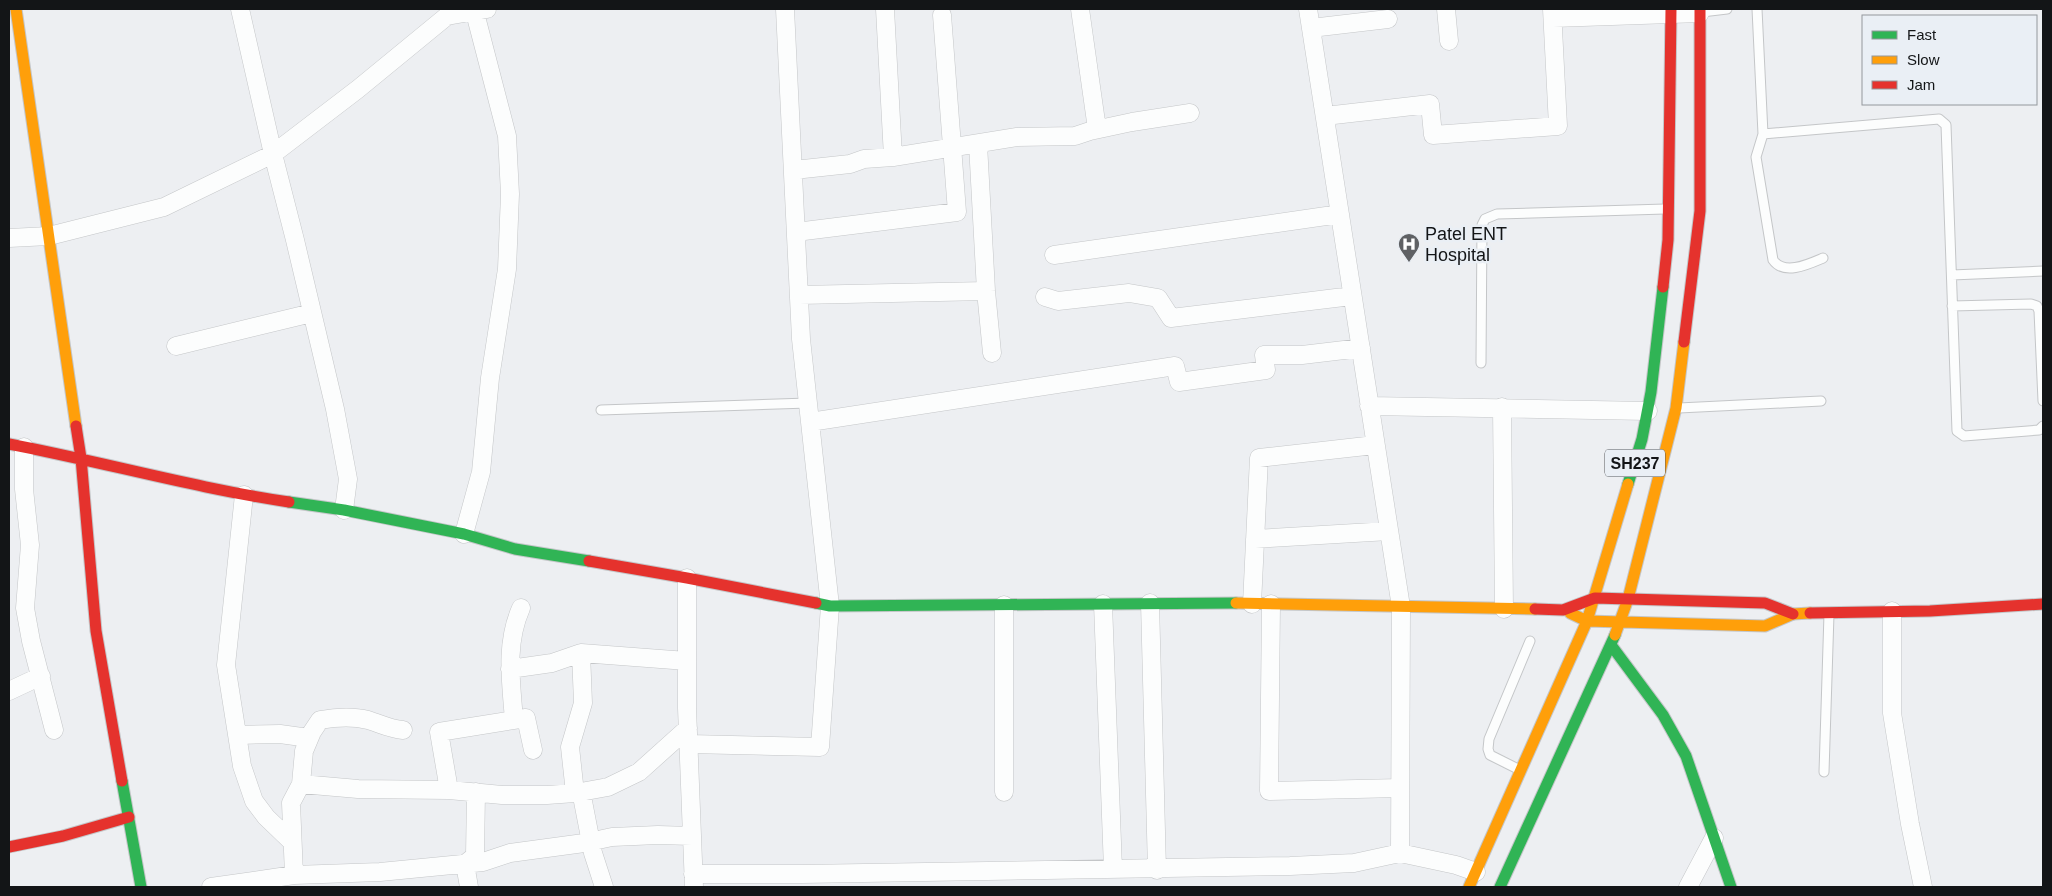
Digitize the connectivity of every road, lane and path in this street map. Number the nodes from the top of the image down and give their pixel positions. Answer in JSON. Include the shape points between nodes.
{"nodes":[{"id":1,"x":16,"y":9,"type":"edge"},
{"id":2,"x":240,"y":9,"type":"edge"},
{"id":3,"x":477,"y":9,"type":"edge"},
{"id":4,"x":785,"y":9,"type":"edge"},
{"id":5,"x":885,"y":9,"type":"edge"},
{"id":6,"x":1080,"y":9,"type":"edge"},
{"id":7,"x":1308,"y":9,"type":"edge"},
{"id":8,"x":1446,"y":9,"type":"edge"},
{"id":9,"x":1727,"y":9,"type":"edge"},
{"id":10,"x":1757,"y":9,"type":"edge"},
{"id":11,"x":1671,"y":11,"type":"edge"},
{"id":12,"x":1700,"y":11,"type":"edge"},
{"id":13,"x":1552,"y":13,"type":"edge"},
{"id":14,"x":942,"y":16,"type":"dead end"},
{"id":15,"x":1388,"y":19,"type":"dead end"},
{"id":16,"x":1311,"y":28,"type":"junction"},
{"id":17,"x":1449,"y":42,"type":"dead end"},
{"id":18,"x":1190,"y":113,"type":"dead end"},
{"id":19,"x":1325,"y":116,"type":"junction"},
{"id":20,"x":1097,"y":129,"type":"junction"},
{"id":21,"x":1763,"y":134,"type":"junction"},
{"id":22,"x":978,"y":144,"type":"junction"},
{"id":23,"x":952,"y":148,"type":"junction"},
{"id":24,"x":273,"y":154,"type":"junction"},
{"id":25,"x":893,"y":157,"type":"junction"},
{"id":26,"x":794,"y":170,"type":"junction"},
{"id":27,"x":1670,"y":209,"type":"junction"},
{"id":28,"x":1340,"y":214,"type":"junction"},
{"id":29,"x":796,"y":232,"type":"junction"},
{"id":30,"x":49,"y":236,"type":"junction"},
{"id":31,"x":9,"y":238,"type":"edge"},
{"id":32,"x":1054,"y":255,"type":"dead end"},
{"id":33,"x":1824,"y":258,"type":"dead end"},
{"id":34,"x":2043,"y":271,"type":"edge"},
{"id":35,"x":1952,"y":275,"type":"junction"},
{"id":36,"x":986,"y":291,"type":"junction"},
{"id":37,"x":799,"y":295,"type":"junction"},
{"id":38,"x":1352,"y":296,"type":"junction"},
{"id":39,"x":1045,"y":297,"type":"dead end"},
{"id":40,"x":1952,"y":306,"type":"junction"},
{"id":41,"x":312,"y":313,"type":"junction"},
{"id":42,"x":176,"y":346,"type":"dead end"},
{"id":43,"x":1361,"y":348,"type":"junction"},
{"id":44,"x":992,"y":353,"type":"dead end"},
{"id":45,"x":1481,"y":364,"type":"dead end"},
{"id":46,"x":1821,"y":401,"type":"dead end"},
{"id":47,"x":2043,"y":401,"type":"edge"},
{"id":48,"x":808,"y":403,"type":"junction"},
{"id":49,"x":1370,"y":406,"type":"junction"},
{"id":50,"x":1502,"y":408,"type":"junction"},
{"id":51,"x":1676,"y":408,"type":"junction"},
{"id":52,"x":600,"y":410,"type":"dead end"},
{"id":53,"x":1648,"y":411,"type":"junction"},
{"id":54,"x":810,"y":422,"type":"junction"},
{"id":55,"x":2043,"y":426,"type":"edge"},
{"id":56,"x":1376,"y":445,"type":"junction"},
{"id":57,"x":16,"y":446,"type":"edge"},
{"id":58,"x":81,"y":458,"type":"junction"},
{"id":59,"x":244,"y":495,"type":"junction"},
{"id":60,"x":344,"y":510,"type":"junction"},
{"id":61,"x":1389,"y":531,"type":"junction"},
{"id":62,"x":464,"y":534,"type":"junction"},
{"id":63,"x":1255,"y":539,"type":"junction"},
{"id":64,"x":687,"y":578,"type":"junction"},
{"id":65,"x":1595,"y":598,"type":"junction"},
{"id":66,"x":1628,"y":599,"type":"junction"},
{"id":67,"x":1103,"y":604,"type":"junction"},
{"id":68,"x":1150,"y":604,"type":"junction"},
{"id":69,"x":1252,"y":604,"type":"junction"},
{"id":70,"x":1272,"y":604,"type":"junction"},
{"id":71,"x":2043,"y":604,"type":"edge"},
{"id":72,"x":1004,"y":605,"type":"junction"},
{"id":73,"x":830,"y":606,"type":"junction"},
{"id":74,"x":1401,"y":607,"type":"junction"},
{"id":75,"x":521,"y":608,"type":"dead end"},
{"id":76,"x":1504,"y":609,"type":"junction"},
{"id":77,"x":1564,"y":610,"type":"junction"},
{"id":78,"x":1830,"y":611,"type":"junction"},
{"id":79,"x":1892,"y":611,"type":"junction"},
{"id":80,"x":1793,"y":614,"type":"junction"},
{"id":81,"x":1587,"y":621,"type":"junction"},
{"id":82,"x":1620,"y":623,"type":"junction"},
{"id":83,"x":1530,"y":641,"type":"dead end"},
{"id":84,"x":1611,"y":645,"type":"junction"},
{"id":85,"x":581,"y":653,"type":"junction"},
{"id":86,"x":687,"y":661,"type":"junction"},
{"id":87,"x":510,"y":669,"type":"junction"},
{"id":88,"x":40,"y":671,"type":"junction"},
{"id":89,"x":9,"y":691,"type":"edge"},
{"id":90,"x":514,"y":720,"type":"junction"},
{"id":91,"x":54,"y":730,"type":"dead end"},
{"id":92,"x":403,"y":730,"type":"dead end"},
{"id":93,"x":238,"y":735,"type":"junction"},
{"id":94,"x":688,"y":736,"type":"junction"},
{"id":95,"x":309,"y":738,"type":"junction"},
{"id":96,"x":533,"y":750,"type":"dead end"},
{"id":97,"x":1521,"y":770,"type":"junction"},
{"id":98,"x":1824,"y":772,"type":"dead end"},
{"id":99,"x":301,"y":784,"type":"junction"},
{"id":100,"x":1400,"y":788,"type":"junction"},
{"id":101,"x":450,"y":790,"type":"junction"},
{"id":102,"x":476,"y":792,"type":"junction"},
{"id":103,"x":578,"y":792,"type":"junction"},
{"id":104,"x":1004,"y":792,"type":"dead end"},
{"id":105,"x":129,"y":818,"type":"junction"},
{"id":106,"x":692,"y":836,"type":"junction"},
{"id":107,"x":1714,"y":838,"type":"junction"},
{"id":108,"x":591,"y":841,"type":"junction"},
{"id":109,"x":292,"y":842,"type":"junction"},
{"id":110,"x":9,"y":847,"type":"edge"},
{"id":111,"x":1400,"y":853,"type":"junction"},
{"id":112,"x":465,"y":864,"type":"junction"},
{"id":113,"x":1113,"y":869,"type":"junction"},
{"id":114,"x":1157,"y":870,"type":"junction"},
{"id":115,"x":294,"y":875,"type":"junction"},
{"id":116,"x":1473,"y":879,"type":"edge"},
{"id":117,"x":348,"y":880,"type":"edge"},
{"id":118,"x":694,"y":881,"type":"edge"},
{"id":119,"x":141,"y":887,"type":"edge"},
{"id":120,"x":211,"y":887,"type":"edge"},
{"id":121,"x":469,"y":887,"type":"edge"},
{"id":122,"x":604,"y":887,"type":"edge"},
{"id":123,"x":1500,"y":887,"type":"edge"},
{"id":124,"x":1688,"y":887,"type":"edge"},
{"id":125,"x":1731,"y":887,"type":"edge"},
{"id":126,"x":1923,"y":887,"type":"edge"}],
"edges":[{"from":1,"to":30,"type":"main road"},
{"from":2,"to":24,"type":"street"},
{"from":3,"to":24,"type":"street","via":[[447,16]]},
{"from":3,"to":62,"type":"street","via":[[507,136],[510,194],[507,269],[490,378],[481,472]]},
{"from":4,"to":26,"type":"street"},
{"from":5,"to":25,"type":"street"},
{"from":6,"to":20,"type":"street"},
{"from":7,"to":16,"type":"street"},
{"from":8,"to":17,"type":"street"},
{"from":9,"to":12,"type":"lane"},
{"from":10,"to":21,"type":"lane"},
{"from":11,"to":12,"type":"street"},
{"from":11,"to":13,"type":"street"},
{"from":11,"to":27,"type":"main road","number":"SH237"},
{"from":12,"to":51,"type":"main road","number":"SH237","via":[[1700,211]]},
{"from":13,"to":19,"type":"street","via":[[1558,126],[1433,135],[1430,104]]},
{"from":14,"to":23,"type":"street"},
{"from":15,"to":16,"type":"street"},
{"from":16,"to":19,"type":"street"},
{"from":18,"to":20,"type":"street"},
{"from":19,"to":28,"type":"street"},
{"from":20,"to":22,"type":"street","via":[[1074,136],[1017,137]]},
{"from":21,"to":33,"type":"lane","via":[[1756,157],[1773,260],[1782,267],[1793,268]]},
{"from":21,"to":35,"type":"lane","via":[[1943,120],[1948,131]]},
{"from":22,"to":23,"type":"street"},
{"from":22,"to":36,"type":"street"},
{"from":23,"to":25,"type":"street"},
{"from":23,"to":29,"type":"street","via":[[957,212]]},
{"from":24,"to":30,"type":"street","via":[[164,208]]},
{"from":24,"to":41,"type":"street"},
{"from":25,"to":26,"type":"street"},
{"from":26,"to":29,"type":"street"},
{"from":27,"to":45,"type":"lane","via":[[1497,214],[1485,220],[1482,225]]},
{"from":27,"to":53,"type":"main road","number":"SH237"},
{"from":28,"to":32,"type":"street"},
{"from":28,"to":38,"type":"street"},
{"from":29,"to":37,"type":"street"},
{"from":30,"to":31,"type":"street"},
{"from":30,"to":58,"type":"main road"},
{"from":34,"to":35,"type":"lane"},
{"from":35,"to":40,"type":"lane"},
{"from":36,"to":37,"type":"street"},
{"from":36,"to":44,"type":"street"},
{"from":37,"to":48,"type":"street"},
{"from":38,"to":39,"type":"street","via":[[1171,318],[1158,298],[1148,296],[1129,293],[1058,301]]},
{"from":38,"to":43,"type":"street"},
{"from":40,"to":47,"type":"lane","via":[[2036,306],[2039,311]]},
{"from":40,"to":55,"type":"lane","via":[[1957,431],[1964,436],[2039,430]]},
{"from":41,"to":42,"type":"street"},
{"from":41,"to":60,"type":"street","via":[[348,478]]},
{"from":43,"to":49,"type":"street"},
{"from":43,"to":54,"type":"street","via":[[1302,355],[1264,355],[1266,370],[1179,382],[1175,366]]},
{"from":46,"to":51,"type":"lane"},
{"from":48,"to":52,"type":"lane"},
{"from":48,"to":54,"type":"street"},
{"from":49,"to":50,"type":"street"},
{"from":49,"to":56,"type":"street"},
{"from":50,"to":53,"type":"street"},
{"from":50,"to":76,"type":"street"},
{"from":51,"to":66,"type":"main road","number":"SH237"},
{"from":53,"to":65,"type":"main road","number":"SH237"},
{"from":54,"to":73,"type":"street"},
{"from":56,"to":61,"type":"street"},
{"from":56,"to":63,"type":"street","via":[[1259,458]]},
{"from":57,"to":58,"type":"main road"},
{"from":57,"to":88,"type":"street","via":[[30,546],[25,608]]},
{"from":58,"to":59,"type":"main road"},
{"from":58,"to":105,"type":"main road","via":[[96,631]]},
{"from":59,"to":60,"type":"main road"},
{"from":59,"to":93,"type":"street","via":[[226,665]]},
{"from":60,"to":62,"type":"main road"},
{"from":61,"to":63,"type":"street"},
{"from":61,"to":74,"type":"street"},
{"from":62,"to":64,"type":"main road","via":[[515,549]]},
{"from":63,"to":69,"type":"street"},
{"from":64,"to":73,"type":"main road"},
{"from":64,"to":86,"type":"street"},
{"from":65,"to":66,"type":"main road"},
{"from":65,"to":77,"type":"main road"},
{"from":65,"to":81,"type":"main road","number":"SH237"},
{"from":66,"to":80,"type":"main road","via":[[1765,603]]},
{"from":66,"to":82,"type":"main road","number":"SH237"},
{"from":67,"to":68,"type":"main road"},
{"from":67,"to":72,"type":"main road"},
{"from":67,"to":113,"type":"street"},
{"from":68,"to":69,"type":"main road"},
{"from":68,"to":114,"type":"street"},
{"from":69,"to":70,"type":"main road"},
{"from":70,"to":74,"type":"main road"},
{"from":70,"to":100,"type":"street","via":[[1269,791]]},
{"from":71,"to":79,"type":"main road"},
{"from":72,"to":73,"type":"main road"},
{"from":72,"to":104,"type":"street"},
{"from":73,"to":94,"type":"street","via":[[820,747]]},
{"from":74,"to":76,"type":"main road"},
{"from":74,"to":100,"type":"street"},
{"from":75,"to":87,"type":"street","via":[[510,646]]},
{"from":76,"to":77,"type":"main road"},
{"from":77,"to":81,"type":"main road"},
{"from":78,"to":79,"type":"main road"},
{"from":78,"to":80,"type":"main road"},
{"from":78,"to":98,"type":"lane"},
{"from":79,"to":126,"type":"street","via":[[1892,714]]},
{"from":80,"to":82,"type":"main road","via":[[1764,626]]},
{"from":81,"to":82,"type":"main road"},
{"from":81,"to":97,"type":"main road","number":"SH237"},
{"from":82,"to":84,"type":"main road","number":"SH237"},
{"from":83,"to":97,"type":"lane","via":[[1489,739],[1488,749],[1493,758]]},
{"from":84,"to":107,"type":"main road","via":[[1663,715],[1686,756]]},
{"from":84,"to":123,"type":"main road","number":"SH237"},
{"from":85,"to":86,"type":"street"},
{"from":85,"to":87,"type":"street","via":[[552,663]]},
{"from":85,"to":103,"type":"street","via":[[583,703],[570,748]]},
{"from":86,"to":94,"type":"street"},
{"from":87,"to":90,"type":"street"},
{"from":88,"to":89,"type":"street"},
{"from":88,"to":91,"type":"street"},
{"from":90,"to":96,"type":"street","via":[[526,718]]},
{"from":90,"to":101,"type":"street","via":[[439,732]]},
{"from":92,"to":95,"type":"street","via":[[355,717],[337,717],[320,720]]},
{"from":93,"to":95,"type":"street","via":[[280,734]]},
{"from":93,"to":109,"type":"street","via":[[242,766],[254,801]]},
{"from":94,"to":103,"type":"street","via":[[638,772],[608,787]]},
{"from":94,"to":106,"type":"street"},
{"from":95,"to":99,"type":"street","via":[[304,751]]},
{"from":97,"to":116,"type":"main road","number":"SH237"},
{"from":99,"to":101,"type":"street","via":[[358,789]]},
{"from":99,"to":109,"type":"street","via":[[291,803]]},
{"from":100,"to":111,"type":"street"},
{"from":101,"to":102,"type":"street"},
{"from":102,"to":103,"type":"street","via":[[547,796]]},
{"from":102,"to":112,"type":"street","via":[[475,856]]},
{"from":103,"to":108,"type":"street"},
{"from":105,"to":110,"type":"main road"},
{"from":105,"to":119,"type":"main road"},
{"from":106,"to":108,"type":"street","via":[[612,837]]},
{"from":106,"to":118,"type":"street"},
{"from":107,"to":124,"type":"street"},
{"from":107,"to":125,"type":"main road"},
{"from":108,"to":112,"type":"street"},
{"from":108,"to":122,"type":"street"},
{"from":109,"to":115,"type":"street"},
{"from":111,"to":114,"type":"street","via":[[1354,863]]},
{"from":111,"to":116,"type":"street"},
{"from":112,"to":117,"type":"street","via":[[380,872]]},
{"from":112,"to":121,"type":"street"},
{"from":113,"to":114,"type":"street"},
{"from":113,"to":118,"type":"street","via":[[802,874]]},
{"from":115,"to":117,"type":"street"},
{"from":115,"to":120,"type":"street"}]}
